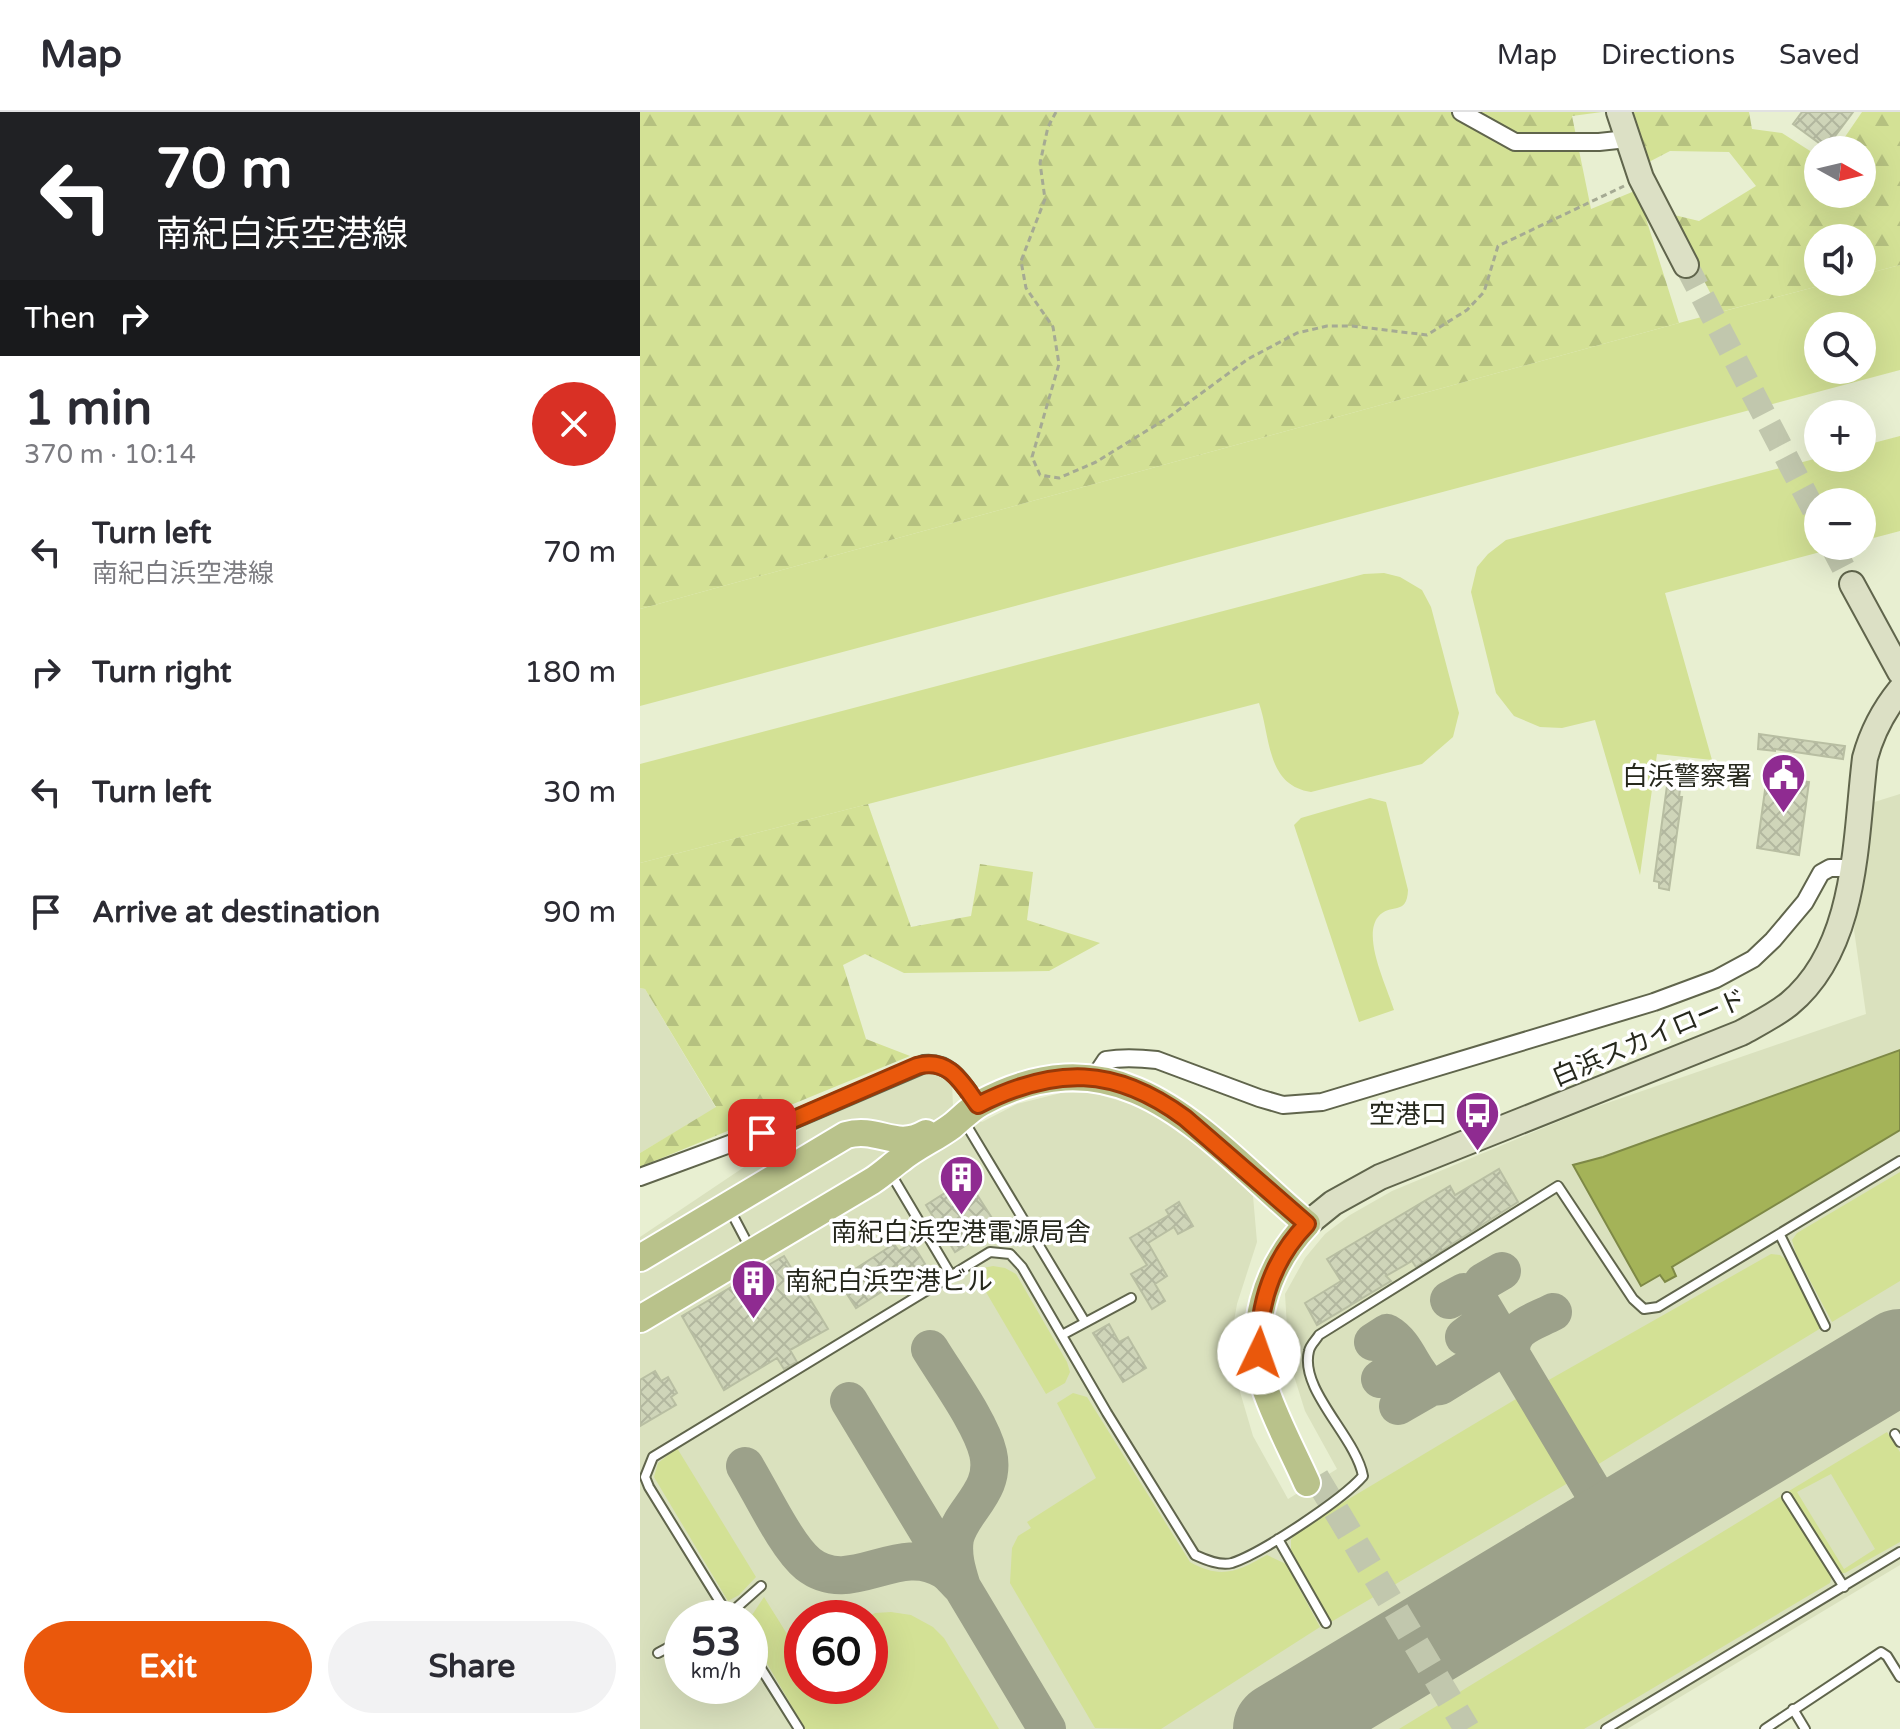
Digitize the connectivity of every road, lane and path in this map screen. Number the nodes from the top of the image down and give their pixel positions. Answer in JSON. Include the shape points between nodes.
{"nodes":[{"id":1,"x":1056,"y":112,"type":"edge"},
{"id":2,"x":1461,"y":112,"type":"edge"},
{"id":3,"x":1619,"y":112,"type":"edge"},
{"id":4,"x":1627,"y":139,"type":"junction"},
{"id":5,"x":1641,"y":178,"type":"junction"},
{"id":6,"x":1686,"y":265,"type":"tunnel mouth"},
{"id":7,"x":1852,"y":584,"type":"tunnel mouth"},
{"id":8,"x":1900,"y":672,"type":"edge"},
{"id":9,"x":1900,"y":690,"type":"edge"},
{"id":10,"x":1852,"y":868,"type":"junction"},
{"id":11,"x":1099,"y":1079,"type":"junction"},
{"id":12,"x":965,"y":1126,"type":"junction"},
{"id":13,"x":814,"y":1153,"type":"junction"},
{"id":14,"x":1900,"y":1161,"type":"edge"},
{"id":15,"x":889,"y":1170,"type":"junction"},
{"id":16,"x":640,"y":1177,"type":"edge"},
{"id":17,"x":728,"y":1205,"type":"junction"},
{"id":18,"x":1307,"y":1224,"type":"junction"},
{"id":19,"x":1780,"y":1235,"type":"junction"},
{"id":20,"x":752,"y":1252,"type":"junction"},
{"id":21,"x":640,"y":1258,"type":"edge"},
{"id":22,"x":951,"y":1275,"type":"junction"},
{"id":23,"x":1131,"y":1298,"type":"dead end"},
{"id":24,"x":640,"y":1319,"type":"edge"},
{"id":25,"x":1085,"y":1322,"type":"junction"},
{"id":26,"x":1825,"y":1326,"type":"dead end"},
{"id":27,"x":1062,"y":1335,"type":"junction"},
{"id":28,"x":1312,"y":1480,"type":"tunnel mouth"},
{"id":29,"x":1787,"y":1497,"type":"dead end"},
{"id":30,"x":1278,"y":1539,"type":"junction"},
{"id":31,"x":1900,"y":1552,"type":"edge"},
{"id":32,"x":761,"y":1586,"type":"dead end"},
{"id":33,"x":1844,"y":1587,"type":"junction"},
{"id":34,"x":715,"y":1600,"type":"edge"},
{"id":35,"x":745,"y":1600,"type":"edge"},
{"id":36,"x":1326,"y":1623,"type":"dead end"},
{"id":37,"x":664,"y":1650,"type":"edge"},
{"id":38,"x":658,"y":1653,"type":"dead end"},
{"id":39,"x":1900,"y":1677,"type":"edge"},
{"id":40,"x":768,"y":1680,"type":"edge"},
{"id":41,"x":1793,"y":1709,"type":"junction"},
{"id":42,"x":799,"y":1729,"type":"edge"},
{"id":43,"x":1606,"y":1729,"type":"edge"},
{"id":44,"x":1765,"y":1729,"type":"edge"},
{"id":45,"x":1805,"y":1729,"type":"edge"}],
"edges":[{"from":1,"to":5,"type":"path","via":[[1040,163],[1045,199],[1021,261],[1026,288],[1053,327],[1059,364],[1032,457],[1040,475],[1059,478],[1096,462],[1248,359],[1297,333],[1352,326],[1427,335],[1467,310],[1484,292],[1498,246]]},
{"from":2,"to":4,"type":"street","via":[[1515,142]]},
{"from":3,"to":4,"type":"street"},
{"from":4,"to":5,"type":"street"},
{"from":5,"to":6,"type":"street"},
{"from":7,"to":8,"type":"street"},
{"from":9,"to":10,"type":"street","name":"白浜スカイロード","via":[[1868,746]]},
{"from":10,"to":11,"type":"street","via":[[1821,873],[1773,940],[1753,959],[1716,979],[1322,1102],[1283,1105],[1142,1058],[1106,1060]]},
{"from":10,"to":18,"type":"street","name":"白浜スカイロード","via":[[1830,950],[1814,976],[1776,1014],[1657,1069],[1380,1177]]},
{"from":11,"to":12,"type":"main road","via":[[1022,1085]]},
{"from":11,"to":18,"type":"main road","via":[[1133,1087],[1168,1106]]},
{"from":12,"to":13,"type":"main road","via":[[945,1121],[898,1141],[857,1132]]},
{"from":12,"to":15,"type":"main road","via":[[954,1124]]},
{"from":12,"to":16,"type":"street","via":[[950,1069],[924,1064]]},
{"from":12,"to":25,"type":"lane"},
{"from":13,"to":15,"type":"main road","via":[[854,1141],[868,1143]]},
{"from":13,"to":17,"type":"main road"},
{"from":14,"to":19,"type":"lane"},
{"from":15,"to":20,"type":"main road"},
{"from":15,"to":22,"type":"lane"},
{"from":17,"to":20,"type":"lane"},
{"from":17,"to":21,"type":"main road"},
{"from":18,"to":28,"type":"main road","via":[[1274,1268],[1261,1311],[1259,1353],[1273,1408]]},
{"from":19,"to":26,"type":"lane"},
{"from":19,"to":30,"type":"lane","via":[[1658,1307],[1644,1309],[1558,1186],[1319,1335],[1309,1348],[1308,1365],[1317,1391],[1360,1460],[1363,1476]]},
{"from":20,"to":24,"type":"main road"},
{"from":22,"to":27,"type":"lane","via":[[990,1252],[1010,1254]]},
{"from":22,"to":34,"type":"lane","via":[[653,1457],[645,1477],[649,1487]]},
{"from":23,"to":25,"type":"lane"},
{"from":25,"to":27,"type":"lane"},
{"from":27,"to":30,"type":"lane","via":[[1195,1555],[1229,1564]]},
{"from":29,"to":33,"type":"lane"},
{"from":30,"to":36,"type":"lane"},
{"from":31,"to":33,"type":"lane"},
{"from":32,"to":35,"type":"lane"},
{"from":33,"to":43,"type":"lane"},
{"from":37,"to":38,"type":"lane"},
{"from":39,"to":41,"type":"lane","via":[[1881,1652]]},
{"from":40,"to":42,"type":"lane"},
{"from":41,"to":44,"type":"lane"},
{"from":41,"to":45,"type":"lane"}]}
